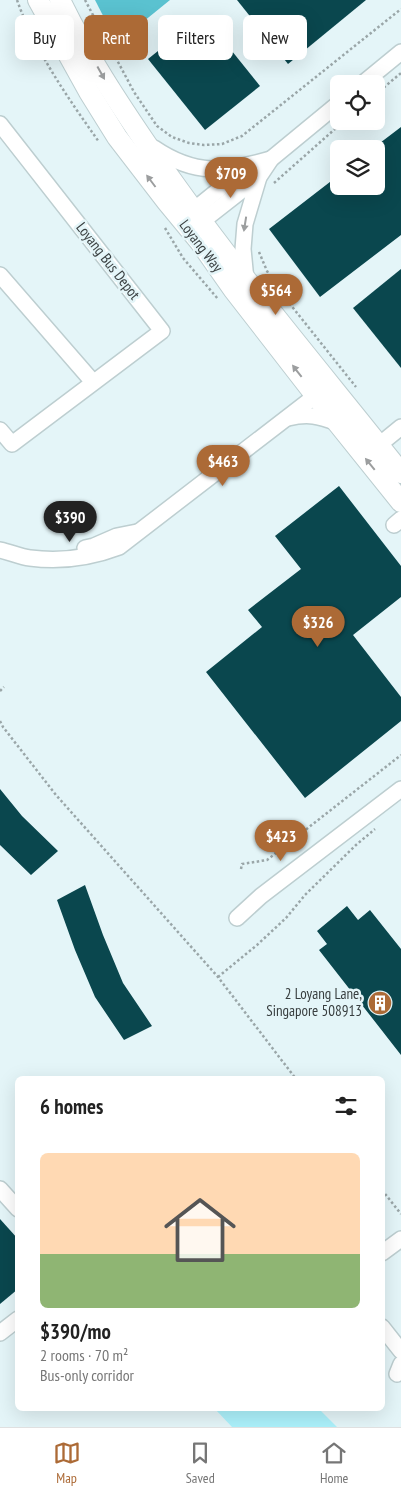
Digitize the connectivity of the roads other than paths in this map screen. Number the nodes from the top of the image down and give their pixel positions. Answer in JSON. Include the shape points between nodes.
{"nodes":[{"id":1,"x":38,"y":0,"type":"edge"},
{"id":2,"x":60,"y":0,"type":"edge"},
{"id":3,"x":401,"y":52,"type":"edge"},
{"id":4,"x":373,"y":75,"type":"edge"},
{"id":5,"x":330,"y":110,"type":"edge"},
{"id":6,"x":0,"y":124,"type":"edge"},
{"id":7,"x":146,"y":143,"type":"junction"},
{"id":8,"x":259,"y":177,"type":"junction"},
{"id":9,"x":191,"y":221,"type":"junction"},
{"id":10,"x":0,"y":275,"type":"edge"},
{"id":11,"x":246,"y":280,"type":"junction"},
{"id":12,"x":93,"y":382,"type":"junction"},
{"id":13,"x":323,"y":390,"type":"junction"},
{"id":14,"x":287,"y":418,"type":"junction"},
{"id":15,"x":338,"y":423,"type":"junction"},
{"id":16,"x":401,"y":427,"type":"edge"},
{"id":17,"x":0,"y":430,"type":"edge"},
{"id":18,"x":378,"y":445,"type":"junction"},
{"id":19,"x":401,"y":473,"type":"edge"},
{"id":20,"x":401,"y":502,"type":"edge"},
{"id":21,"x":140,"y":532,"type":"junction"},
{"id":22,"x":0,"y":542,"type":"edge"},
{"id":23,"x":0,"y":550,"type":"edge"},
{"id":24,"x":401,"y":789,"type":"edge"},
{"id":25,"x":237,"y":918,"type":"dead end"},
{"id":26,"x":0,"y":1189,"type":"edge"},
{"id":27,"x":15,"y":1206,"type":"edge"},
{"id":28,"x":401,"y":1239,"type":"edge"},
{"id":29,"x":385,"y":1251,"type":"edge"},
{"id":30,"x":15,"y":1322,"type":"edge"},
{"id":31,"x":385,"y":1331,"type":"edge"},
{"id":32,"x":0,"y":1334,"type":"edge"},
{"id":33,"x":401,"y":1351,"type":"edge"}],
"edges":[{"from":9,"to":1,"type":"main road","name":"Loyang Way","one_way":true,"via":[[117,137]]},
{"from":2,"to":7,"type":"main road","name":"Loyang Way","one_way":true,"via":[[106,84]]},
{"from":3,"to":4,"type":"street"},
{"from":5,"to":8,"type":"street","via":[[271,159]]},
{"from":6,"to":12,"type":"street","name":"Loyang Bus Depot","via":[[162,331]]},
{"from":7,"to":8,"type":"street","via":[[171,160],[188,166]]},
{"from":7,"to":9,"type":"main road","name":"Loyang Way"},
{"from":8,"to":9,"type":"street"},
{"from":8,"to":11,"type":"street","one_way":true,"via":[[245,224]]},
{"from":9,"to":11,"type":"main road","name":"Loyang Way"},
{"from":13,"to":9,"type":"main road","name":"Loyang Way","one_way":true,"via":[[233,289],[200,242]]},
{"from":10,"to":12,"type":"street"},
{"from":11,"to":13,"type":"main road","name":"Loyang Way"},
{"from":12,"to":17,"type":"street","name":"Loyang Bus Depot","via":[[12,444]]},
{"from":13,"to":14,"type":"street"},
{"from":13,"to":15,"type":"main road","name":"Loyang Way"},
{"from":13,"to":18,"type":"main road","name":"Loyang Way"},
{"from":14,"to":15,"type":"street","via":[[316,415]]},
{"from":14,"to":21,"type":"street"},
{"from":20,"to":15,"type":"main road","name":"Loyang Way","one_way":true},
{"from":16,"to":18,"type":"street"},
{"from":18,"to":19,"type":"main road","name":"Loyang Way"},
{"from":21,"to":22,"type":"street","via":[[117,536],[94,546],[58,552],[31,550]]},
{"from":21,"to":23,"type":"street","via":[[119,547],[95,556],[58,560],[29,558]]},
{"from":24,"to":25,"type":"street"},
{"from":26,"to":27,"type":"street"},
{"from":28,"to":29,"type":"street"},
{"from":30,"to":32,"type":"street"},
{"from":31,"to":33,"type":"street"}]}
